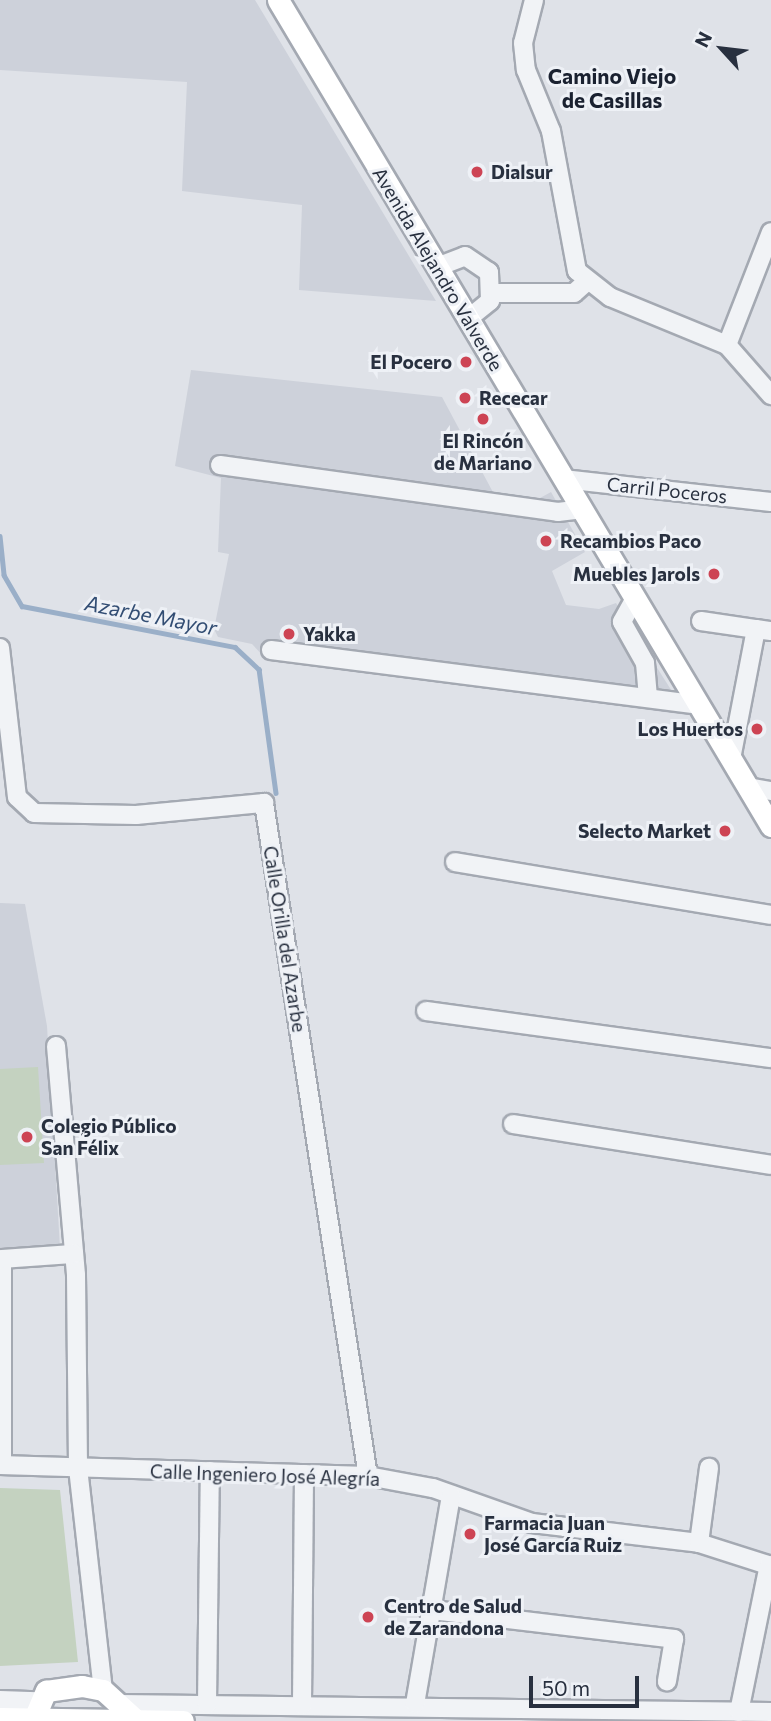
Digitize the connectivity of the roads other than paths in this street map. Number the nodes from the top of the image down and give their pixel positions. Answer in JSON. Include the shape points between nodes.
{"nodes":[{"id":1,"x":278,"y":0,"type":"edge"},
{"id":2,"x":534,"y":0,"type":"edge"},
{"id":3,"x":771,"y":232,"type":"edge"},
{"id":4,"x":437,"y":267,"type":"junction"},
{"id":5,"x":585,"y":283,"type":"junction"},
{"id":6,"x":494,"y":293,"type":"junction"},
{"id":7,"x":468,"y":319,"type":"junction"},
{"id":8,"x":727,"y":345,"type":"junction"},
{"id":9,"x":771,"y":395,"type":"edge"},
{"id":10,"x":220,"y":464,"type":"dead end"},
{"id":11,"x":563,"y":480,"type":"junction"},
{"id":12,"x":771,"y":502,"type":"edge"},
{"id":13,"x":581,"y":509,"type":"junction"},
{"id":14,"x":635,"y":600,"type":"junction"},
{"id":15,"x":701,"y":621,"type":"dead end"},
{"id":16,"x":763,"y":630,"type":"edge"},
{"id":17,"x":0,"y":648,"type":"edge"},
{"id":18,"x":271,"y":650,"type":"dead end"},
{"id":19,"x":648,"y":698,"type":"junction"},
{"id":20,"x":698,"y":705,"type":"junction"},
{"id":21,"x":731,"y":759,"type":"junction"},
{"id":22,"x":748,"y":787,"type":"junction"},
{"id":23,"x":771,"y":790,"type":"edge"},
{"id":24,"x":771,"y":826,"type":"edge"},
{"id":25,"x":456,"y":862,"type":"dead end"},
{"id":26,"x":771,"y":915,"type":"edge"},
{"id":27,"x":426,"y":1012,"type":"dead end"},
{"id":28,"x":56,"y":1046,"type":"dead end"},
{"id":29,"x":771,"y":1058,"type":"edge"},
{"id":30,"x":513,"y":1124,"type":"dead end"},
{"id":31,"x":771,"y":1165,"type":"edge"},
{"id":32,"x":74,"y":1254,"type":"junction"},
{"id":33,"x":1,"y":1465,"type":"edge"},
{"id":34,"x":78,"y":1468,"type":"junction"},
{"id":35,"x":709,"y":1468,"type":"dead end"},
{"id":36,"x":210,"y":1471,"type":"junction"},
{"id":37,"x":304,"y":1474,"type":"junction"},
{"id":38,"x":368,"y":1476,"type":"junction"},
{"id":39,"x":452,"y":1495,"type":"junction"},
{"id":40,"x":699,"y":1544,"type":"junction"},
{"id":41,"x":770,"y":1565,"type":"edge"},
{"id":42,"x":432,"y":1610,"type":"junction"},
{"id":43,"x":667,"y":1681,"type":"dead end"},
{"id":44,"x":112,"y":1697,"type":"junction"},
{"id":45,"x":0,"y":1699,"type":"edge"},
{"id":46,"x":207,"y":1704,"type":"junction"},
{"id":47,"x":415,"y":1704,"type":"junction"},
{"id":48,"x":302,"y":1705,"type":"junction"},
{"id":49,"x":739,"y":1712,"type":"junction"},
{"id":50,"x":771,"y":1712,"type":"edge"},
{"id":51,"x":34,"y":1713,"type":"edge"},
{"id":52,"x":0,"y":1718,"type":"edge"},
{"id":53,"x":137,"y":1721,"type":"edge"},
{"id":54,"x":183,"y":1721,"type":"edge"}],
"edges":[{"from":1,"to":4,"type":"main road","name":"Avenida Alejandro Valverde"},
{"from":2,"to":5,"type":"street","via":[[523,43],[526,70],[551,131],[577,271]]},
{"from":3,"to":8,"type":"street"},
{"from":4,"to":6,"type":"street","via":[[458,257],[472,258],[489,272]]},
{"from":4,"to":7,"type":"main road","name":"Avenida Alejandro Valverde"},
{"from":5,"to":6,"type":"street","via":[[575,293]]},
{"from":5,"to":8,"type":"street"},
{"from":6,"to":7,"type":"street"},
{"from":7,"to":11,"type":"main road","name":"Avenida Alejandro Valverde"},
{"from":8,"to":9,"type":"street"},
{"from":10,"to":13,"type":"street","via":[[558,512]]},
{"from":11,"to":12,"type":"street","name":"Carril Poceros"},
{"from":11,"to":13,"type":"main road","name":"Avenida Alejandro Valverde"},
{"from":13,"to":14,"type":"main road","name":"Avenida Alejandro Valverde"},
{"from":14,"to":19,"type":"street","via":[[622,622],[645,663]]},
{"from":14,"to":20,"type":"main road","name":"Avenida Alejandro Valverde"},
{"from":15,"to":16,"type":"street"},
{"from":16,"to":21,"type":"street"},
{"from":17,"to":38,"type":"street","name":"Calle Orilla del Azarbe","via":[[17,797],[34,813],[136,815],[264,803]]},
{"from":18,"to":19,"type":"street"},
{"from":19,"to":20,"type":"street"},
{"from":20,"to":21,"type":"main road","name":"Avenida Alejandro Valverde"},
{"from":21,"to":22,"type":"main road","name":"Avenida Alejandro Valverde"},
{"from":22,"to":23,"type":"street"},
{"from":22,"to":24,"type":"main road","name":"Avenida Alejandro Valverde"},
{"from":25,"to":26,"type":"street"},
{"from":27,"to":29,"type":"street"},
{"from":28,"to":32,"type":"street"},
{"from":30,"to":31,"type":"street"},
{"from":32,"to":33,"type":"street","via":[[2,1259]]},
{"from":32,"to":34,"type":"street"},
{"from":33,"to":34,"type":"street","name":"Calle Ingeniero José Alegría"},
{"from":34,"to":36,"type":"street","name":"Calle Ingeniero José Alegría"},
{"from":34,"to":44,"type":"street"},
{"from":35,"to":40,"type":"street"},
{"from":36,"to":37,"type":"street","name":"Calle Ingeniero José Alegría"},
{"from":36,"to":46,"type":"street"},
{"from":37,"to":38,"type":"street","name":"Calle Ingeniero José Alegría"},
{"from":37,"to":48,"type":"street"},
{"from":38,"to":39,"type":"street","name":"Calle Ingeniero José Alegría"},
{"from":39,"to":40,"type":"street","name":"Calle Ingeniero José Alegría","via":[[532,1522]]},
{"from":39,"to":42,"type":"street"},
{"from":40,"to":41,"type":"street","name":"Calle Ingeniero José Alegría"},
{"from":41,"to":49,"type":"street"},
{"from":42,"to":43,"type":"street","via":[[674,1639]]},
{"from":42,"to":47,"type":"street"},
{"from":44,"to":46,"type":"street"},
{"from":44,"to":51,"type":"main road","via":[[60,1687]]},
{"from":44,"to":53,"type":"main road"},
{"from":45,"to":51,"type":"street"},
{"from":46,"to":48,"type":"street"},
{"from":47,"to":48,"type":"street"},
{"from":47,"to":49,"type":"street"},
{"from":49,"to":50,"type":"street"},
{"from":51,"to":52,"type":"main road"},
{"from":51,"to":53,"type":"main road"},
{"from":53,"to":54,"type":"main road"}]}
